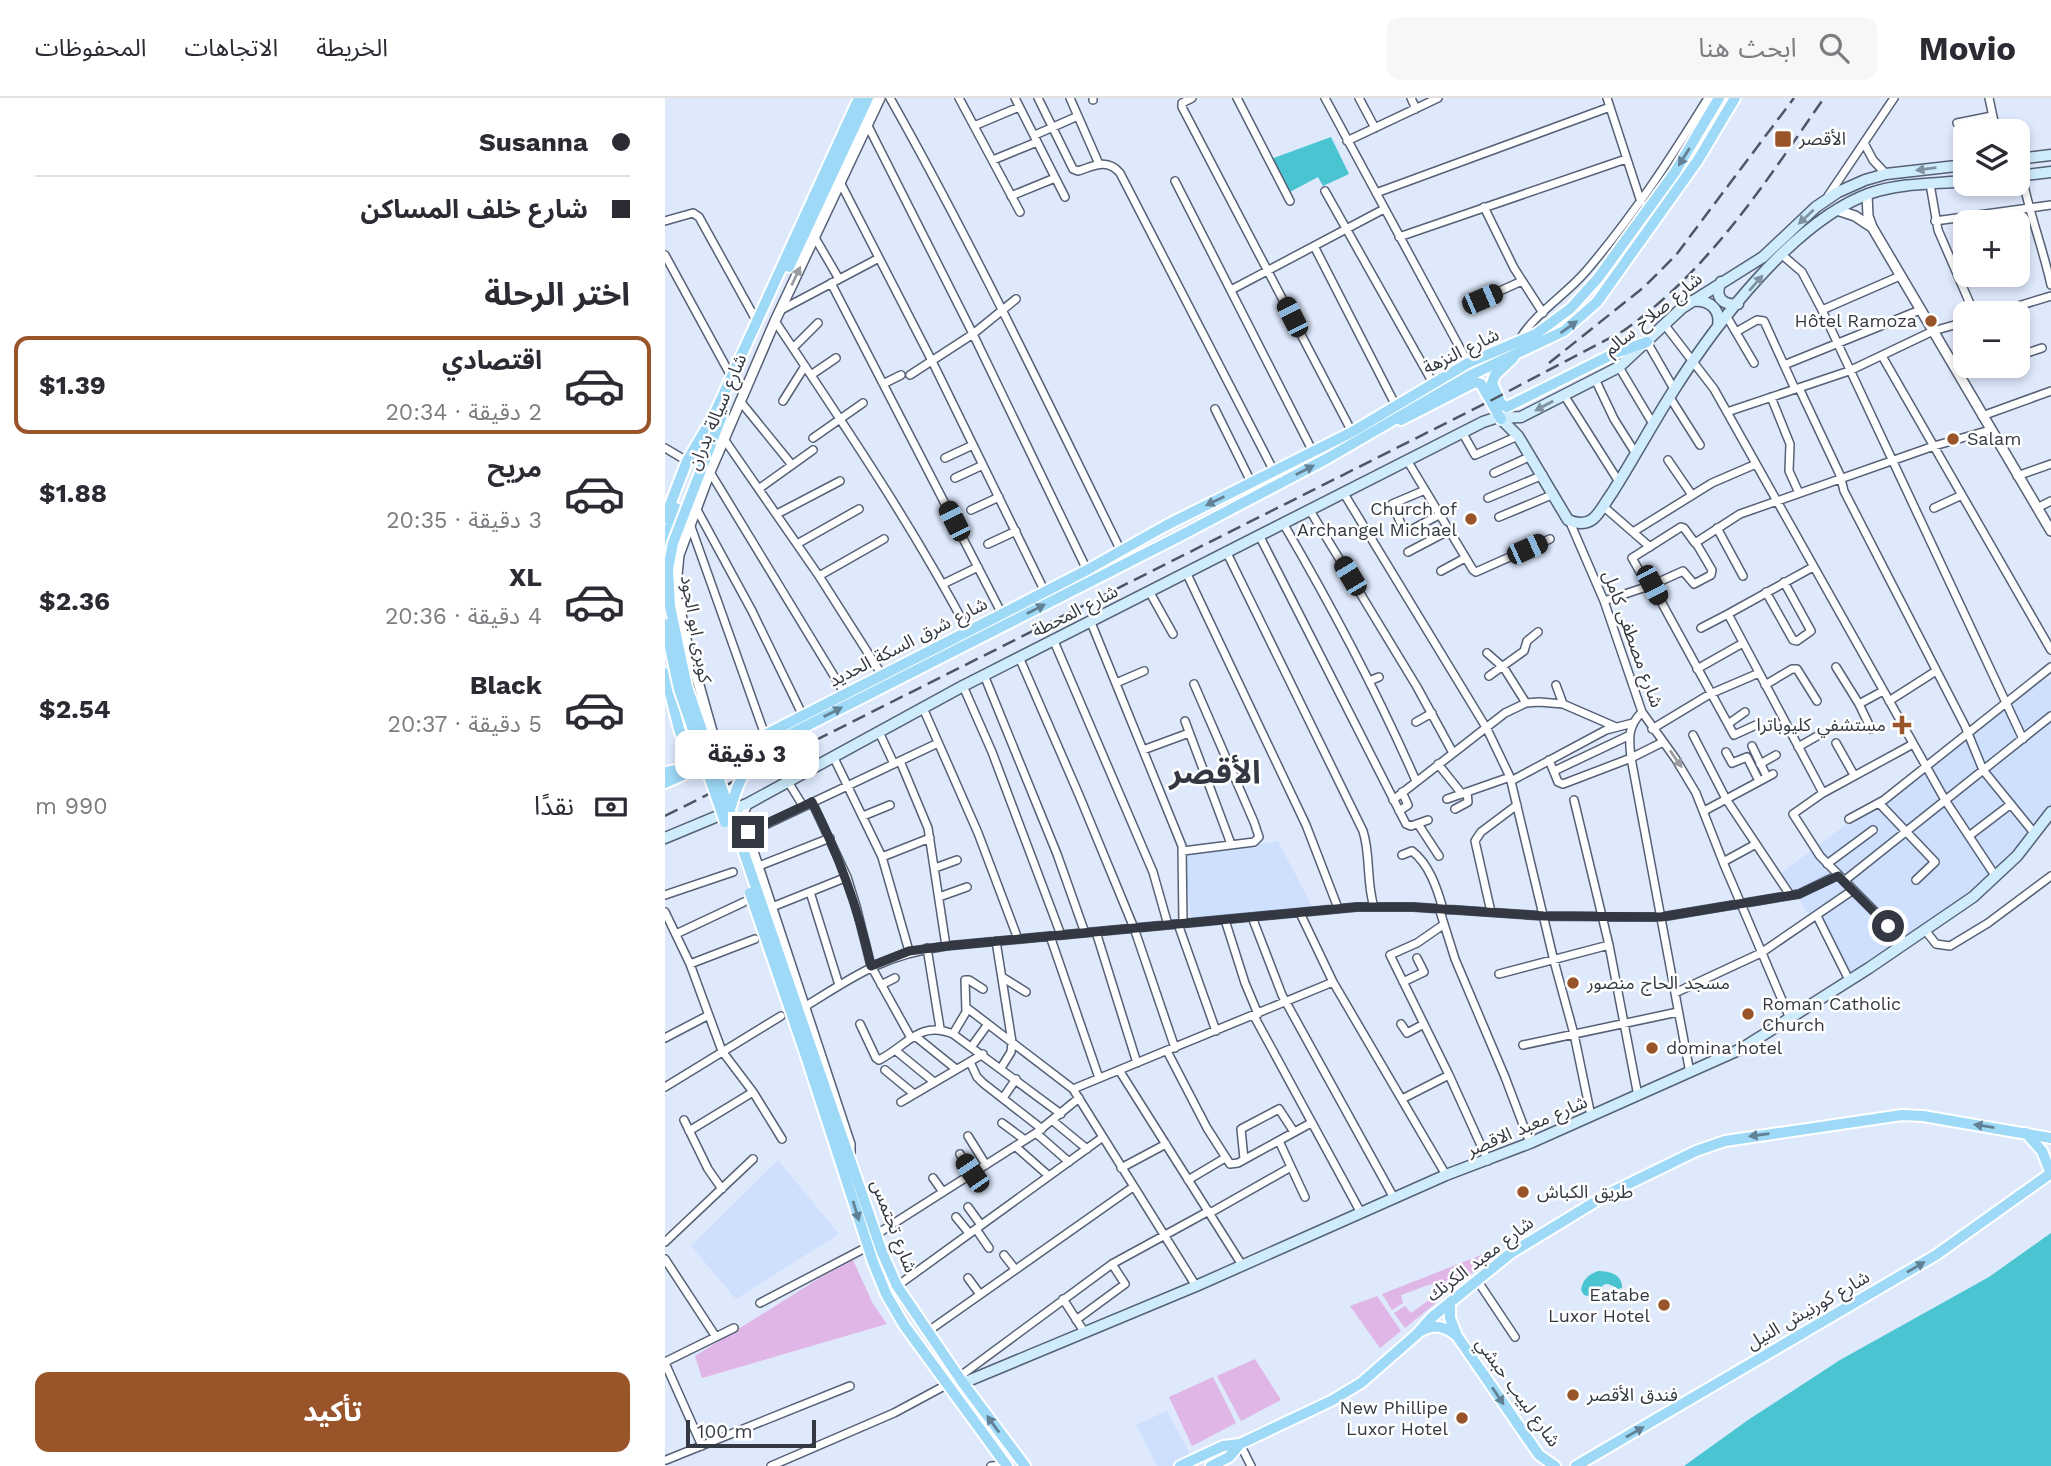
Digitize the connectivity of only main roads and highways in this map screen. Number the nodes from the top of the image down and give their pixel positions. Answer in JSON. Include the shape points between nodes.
{"nodes":[{"id":1,"x":859,"y":98,"type":"edge"},
{"id":2,"x":868,"y":98,"type":"edge"},
{"id":3,"x":1719,"y":98,"type":"edge"},
{"id":4,"x":1735,"y":98,"type":"edge"},
{"id":5,"x":2051,"y":155,"type":"edge"},
{"id":6,"x":2030,"y":158,"type":"edge"},
{"id":7,"x":1953,"y":166,"type":"edge"},
{"id":8,"x":2051,"y":172,"type":"edge"},
{"id":9,"x":2030,"y":175,"type":"edge"},
{"id":10,"x":1953,"y":182,"type":"edge"},
{"id":11,"x":1722,"y":281,"type":"junction"},
{"id":12,"x":1586,"y":292,"type":"junction"},
{"id":13,"x":1692,"y":300,"type":"junction"},
{"id":14,"x":1597,"y":302,"type":"junction"},
{"id":15,"x":1738,"y":304,"type":"junction"},
{"id":16,"x":1718,"y":327,"type":"junction"},
{"id":17,"x":1647,"y":342,"type":"junction"},
{"id":18,"x":1519,"y":347,"type":"junction"},
{"id":19,"x":718,"y":414,"type":"junction"},
{"id":20,"x":1501,"y":419,"type":"junction"},
{"id":21,"x":1380,"y":429,"type":"junction"},
{"id":22,"x":665,"y":518,"type":"edge"},
{"id":23,"x":1180,"y":536,"type":"junction"},
{"id":24,"x":1137,"y":542,"type":"junction"},
{"id":25,"x":665,"y":543,"type":"edge"},
{"id":26,"x":665,"y":624,"type":"edge"},
{"id":27,"x":665,"y":673,"type":"edge"},
{"id":28,"x":769,"y":739,"type":"junction"},
{"id":29,"x":693,"y":767,"type":"junction"},
{"id":30,"x":665,"y":772,"type":"edge"},
{"id":31,"x":665,"y":783,"type":"edge"},
{"id":32,"x":729,"y":813,"type":"junction"},
{"id":33,"x":2051,"y":813,"type":"edge"},
{"id":34,"x":665,"y":838,"type":"edge"},
{"id":35,"x":809,"y":1051,"type":"junction"},
{"id":36,"x":2027,"y":1133,"type":"junction"},
{"id":37,"x":2051,"y":1138,"type":"edge"},
{"id":38,"x":2051,"y":1173,"type":"edge"},
{"id":39,"x":1450,"y":1302,"type":"junction"},
{"id":40,"x":1417,"y":1334,"type":"junction"},
{"id":41,"x":1457,"y":1336,"type":"junction"},
{"id":42,"x":964,"y":1384,"type":"junction"},
{"id":43,"x":1240,"y":1444,"type":"junction"},
{"id":44,"x":1005,"y":1464,"type":"edge"},
{"id":45,"x":1025,"y":1466,"type":"edge"},
{"id":46,"x":1180,"y":1466,"type":"edge"},
{"id":47,"x":1211,"y":1466,"type":"edge"},
{"id":48,"x":1555,"y":1466,"type":"edge"},
{"id":49,"x":1576,"y":1466,"type":"edge"}],
"edges":[{"from":1,"to":19,"type":"main road","name":"شارع سيالة بدران","via":[[731,376]]},
{"from":2,"to":19,"type":"main road","name":"شارع سيالة بدران"},
{"from":3,"to":12,"type":"main road","name":"شارع النزهة","one_way":true,"via":[[1675,172]]},
{"from":4,"to":14,"type":"main road","name":"شارع النزهة","via":[[1698,160]]},
{"from":5,"to":6,"type":"main road"},
{"from":7,"to":11,"type":"main road","name":"شارع صلاح سالم","one_way":true,"via":[[1887,174],[1851,185],[1825,200],[1763,257]]},
{"from":8,"to":9,"type":"main road"},
{"from":15,"to":10,"type":"main road","one_way":true,"via":[[1781,254],[1837,210],[1867,194]]},
{"from":11,"to":13,"type":"main road","name":"شارع صلاح سالم"},
{"from":11,"to":15,"type":"main road","via":[[1720,299]]},
{"from":12,"to":14,"type":"main road"},
{"from":12,"to":18,"type":"main road","name":"شارع النزهة"},
{"from":13,"to":16,"type":"main road","via":[[1713,306]]},
{"from":13,"to":17,"type":"main road","name":"شارع صلاح سالم"},
{"from":18,"to":14,"type":"main road","name":"شارع النزهة","one_way":true,"via":[[1564,331]]},
{"from":15,"to":16,"type":"main road"},
{"from":16,"to":20,"type":"main road","name":"شارع مصطفى كامل","via":[[1603,506],[1587,522],[1568,520],[1518,436]]},
{"from":17,"to":18,"type":"main road","via":[[1507,407],[1501,404],[1493,379]]},
{"from":17,"to":20,"type":"main road","name":"شارع صلاح سالم","one_way":true,"via":[[1619,367],[1521,417]]},
{"from":18,"to":21,"type":"main road","name":"شارع النزهة"},
{"from":18,"to":24,"type":"main road","name":"شارع النزهة","one_way":true,"via":[[1468,363],[1352,432]]},
{"from":19,"to":22,"type":"main road","name":"شارع سيالة بدران","via":[[687,461]]},
{"from":19,"to":25,"type":"main road","via":[[678,501]]},
{"from":19,"to":32,"type":"main road","name":"كوبرى ابو الجود","bridge":true,"via":[[673,543],[668,578],[683,674]]},
{"from":20,"to":21,"type":"main road","via":[[1481,384],[1475,382]]},
{"from":20,"to":34,"type":"main road","name":"شارع المحطة","via":[[1489,419],[1462,432],[1090,620],[748,803]]},
{"from":23,"to":21,"type":"main road","name":"شارع النزهة","one_way":true},
{"from":23,"to":24,"type":"main road"},
{"from":28,"to":23,"type":"main road","name":"شارع النزهة","one_way":true},
{"from":24,"to":28,"type":"main road","name":"شارع شرق السكة الحديد","via":[[803,716]]},
{"from":26,"to":35,"type":"main road","name":"كوبرى ابو الجود","bridge":true,"via":[[682,702]]},
{"from":27,"to":29,"type":"main road"},
{"from":28,"to":29,"type":"main road","name":"شارع شرق السكة الحديد"},
{"from":28,"to":32,"type":"main road","bridge":true,"via":[[735,788]]},
{"from":29,"to":30,"type":"main road"},
{"from":29,"to":31,"type":"main road"},
{"from":32,"to":35,"type":"main road","name":"كوبرى ابو الجود","bridge":true},
{"from":33,"to":42,"type":"main road","name":"شارع معبد الاقصر","via":[[1973,897],[1792,1024],[1530,1143]]},
{"from":35,"to":42,"type":"main road","name":"شارع تحتمس","via":[[897,1286]]},
{"from":35,"to":44,"type":"main road","name":"شارع تحتمس","one_way":true,"via":[[867,1247],[886,1294]]},
{"from":36,"to":37,"type":"main road","name":"شارع معبد الكرنك"},
{"from":36,"to":38,"type":"main road","via":[[2042,1151]]},
{"from":36,"to":39,"type":"main road","name":"شارع معبد الكرنك","one_way":true,"via":[[1902,1115],[1725,1141],[1602,1197],[1528,1242]]},
{"from":49,"to":38,"type":"main road","name":"شارع كورنيش النيل","one_way":true,"via":[[1936,1255]]},
{"from":39,"to":40,"type":"main road","name":"شارع معبد الكرنك"},
{"from":39,"to":41,"type":"main road"},
{"from":40,"to":41,"type":"main road","name":"شارع لبيب حبشي","via":[[1439,1326]]},
{"from":40,"to":43,"type":"main road","name":"شارع معبد الكرنك","via":[[1343,1395]]},
{"from":41,"to":48,"type":"main road","name":"شارع لبيب حبشي","one_way":true,"via":[[1539,1455]]},
{"from":45,"to":42,"type":"main road","name":"شارع تحتمس","one_way":true},
{"from":43,"to":46,"type":"main road","name":"شارع معبد الكرنك","via":[[1223,1446]]},
{"from":43,"to":47,"type":"main road","name":"شارع معبد الكرنك","via":[[1229,1457]]}]}
